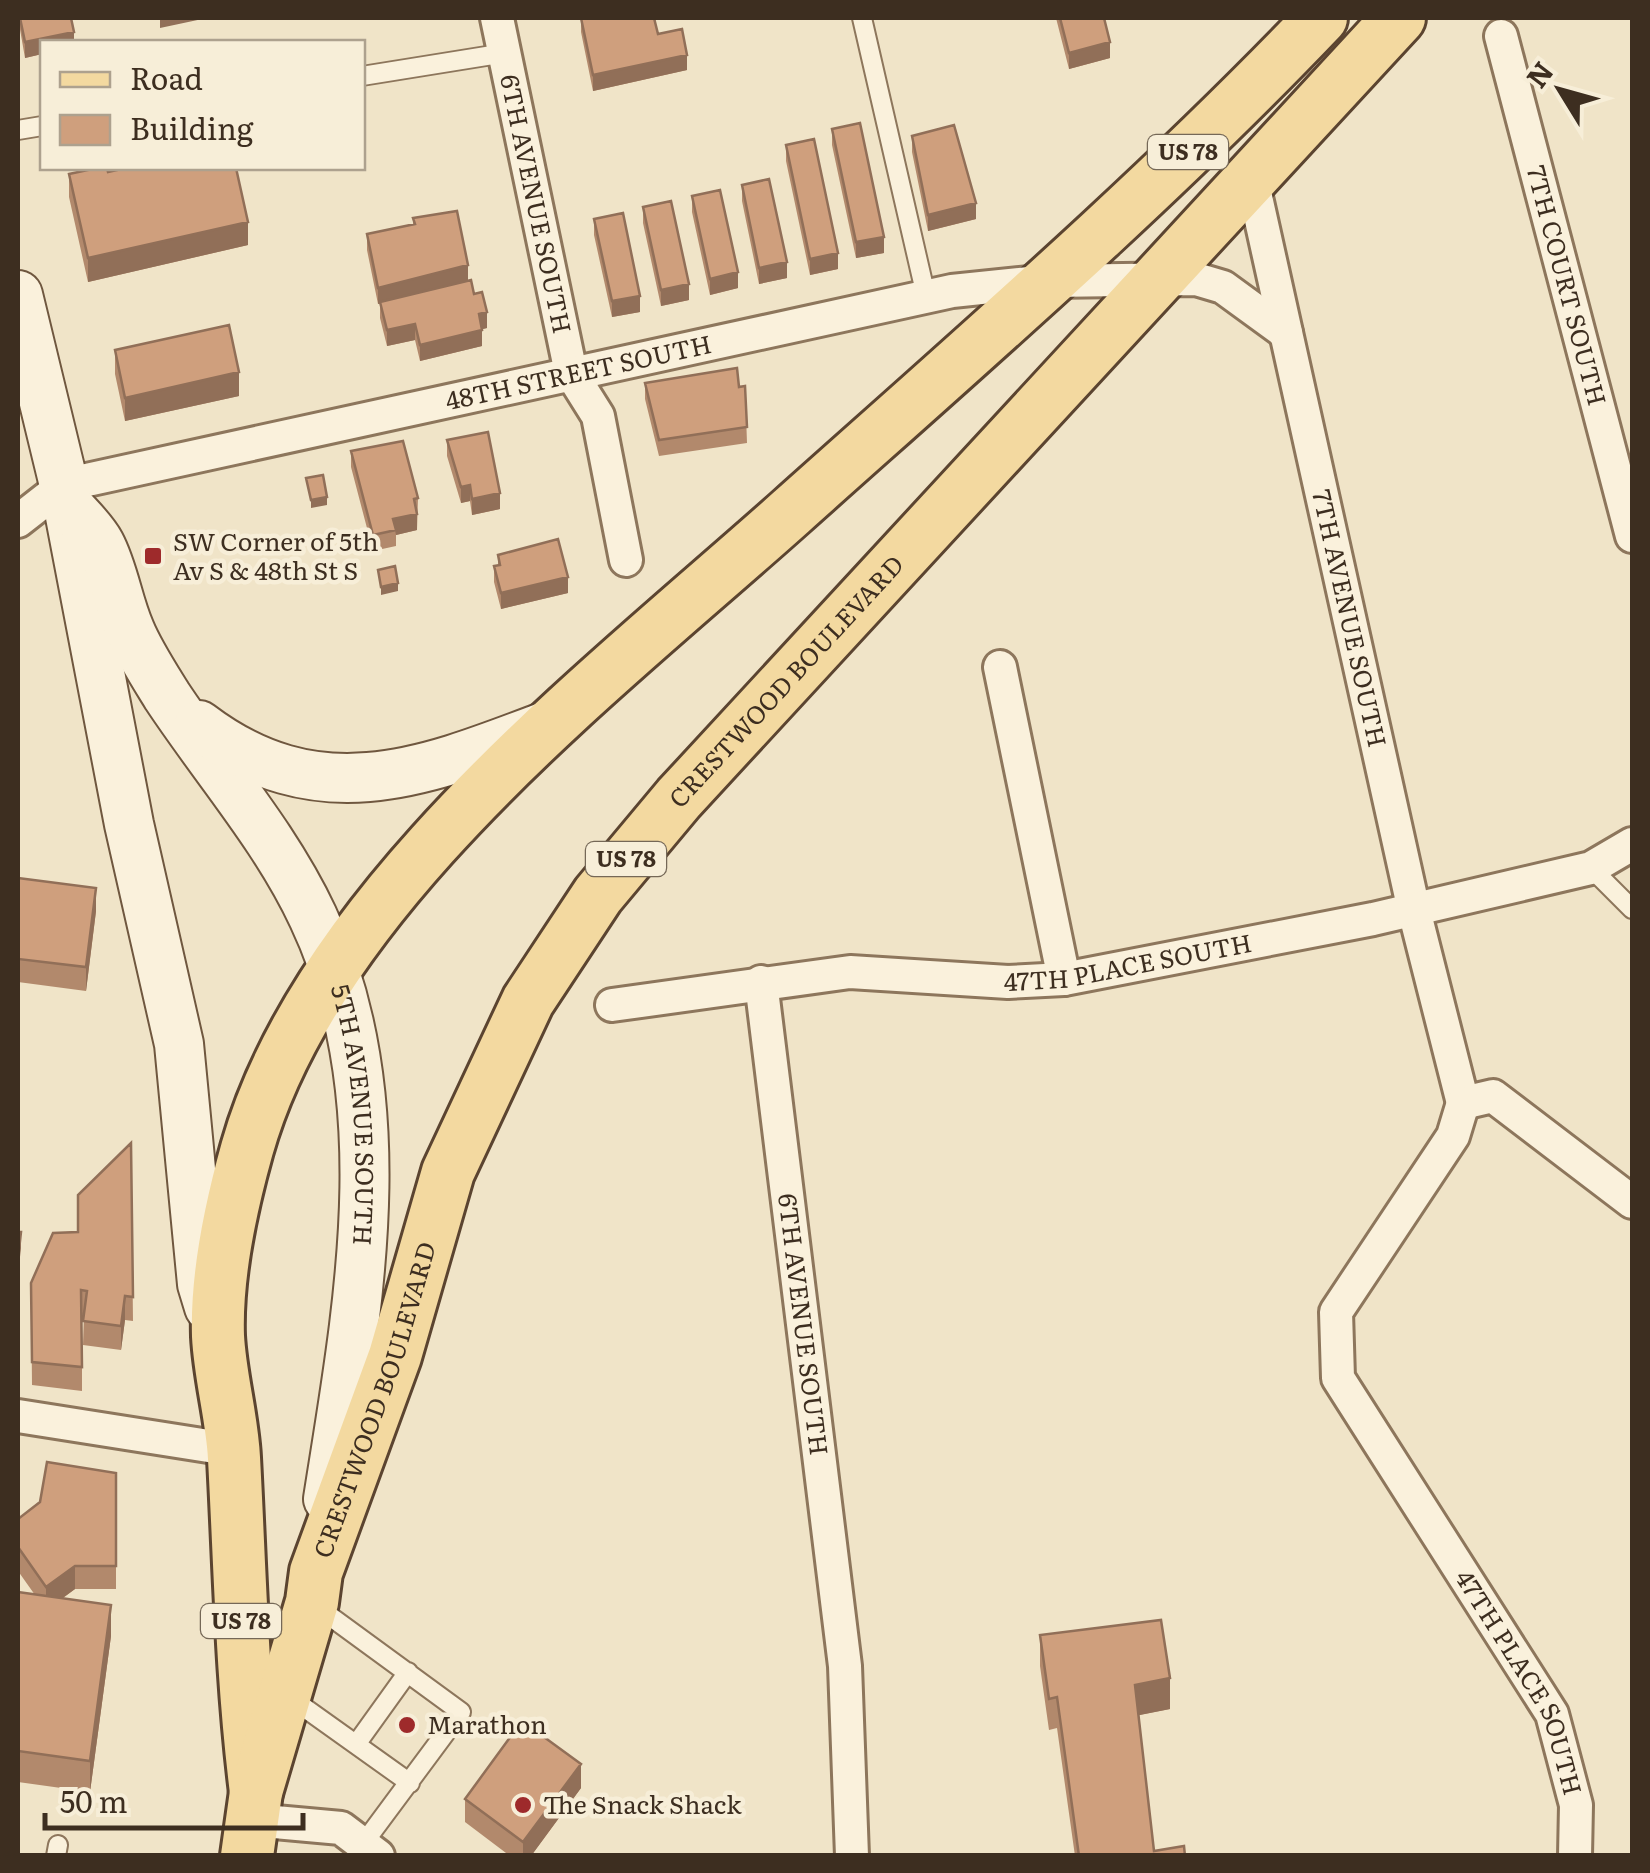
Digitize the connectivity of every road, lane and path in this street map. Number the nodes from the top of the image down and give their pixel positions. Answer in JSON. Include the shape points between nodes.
{"nodes":[{"id":1,"x":497,"y":18,"type":"edge"},
{"id":2,"x":862,"y":18,"type":"edge"},
{"id":3,"x":1321,"y":18,"type":"edge"},
{"id":4,"x":1400,"y":18,"type":"edge"},
{"id":5,"x":1502,"y":36,"type":"dead end"},
{"id":6,"x":505,"y":53,"type":"junction"},
{"id":7,"x":365,"y":76,"type":"edge"},
{"id":8,"x":1252,"y":179,"type":"junction"},
{"id":9,"x":1050,"y":281,"type":"junction"},
{"id":10,"x":1155,"y":282,"type":"junction"},
{"id":11,"x":926,"y":296,"type":"junction"},
{"id":12,"x":18,"y":297,"type":"edge"},
{"id":13,"x":1286,"y":332,"type":"junction"},
{"id":14,"x":571,"y":374,"type":"junction"},
{"id":15,"x":65,"y":494,"type":"junction"},
{"id":16,"x":18,"y":520,"type":"edge"},
{"id":17,"x":1632,"y":536,"type":"edge"},
{"id":18,"x":626,"y":560,"type":"dead end"},
{"id":19,"x":1000,"y":667,"type":"dead end"},
{"id":20,"x":166,"y":693,"type":"junction"},
{"id":21,"x":559,"y":722,"type":"junction"},
{"id":22,"x":1632,"y":844,"type":"edge"},
{"id":23,"x":1591,"y":868,"type":"junction"},
{"id":24,"x":1413,"y":906,"type":"junction"},
{"id":25,"x":1632,"y":908,"type":"edge"},
{"id":26,"x":333,"y":967,"type":"junction"},
{"id":27,"x":1064,"y":979,"type":"junction"},
{"id":28,"x":761,"y":982,"type":"junction"},
{"id":29,"x":612,"y":1005,"type":"dead end"},
{"id":30,"x":1463,"y":1104,"type":"junction"},
{"id":31,"x":1632,"y":1202,"type":"edge"},
{"id":32,"x":218,"y":1334,"type":"junction"},
{"id":33,"x":18,"y":1416,"type":"edge"},
{"id":34,"x":234,"y":1450,"type":"junction"},
{"id":35,"x":314,"y":1587,"type":"junction"},
{"id":36,"x":408,"y":1672,"type":"junction"},
{"id":37,"x":284,"y":1693,"type":"junction"},
{"id":38,"x":357,"y":1744,"type":"junction"},
{"id":39,"x":410,"y":1783,"type":"junction"},
{"id":40,"x":252,"y":1822,"type":"edge"},
{"id":41,"x":371,"y":1850,"type":"edge"},
{"id":42,"x":854,"y":1855,"type":"edge"},
{"id":43,"x":1574,"y":1856,"type":"edge"}],
"edges":[{"from":1,"to":6,"type":"street","name":"6TH AVENUE SOUTH"},
{"from":2,"to":11,"type":"lane"},
{"from":3,"to":9,"type":"main road","number":"US 78"},
{"from":4,"to":8,"type":"main road","name":"CRESTWOOD BOULEVARD","number":"US 78"},
{"from":5,"to":17,"type":"street","name":"7TH COURT SOUTH"},
{"from":6,"to":7,"type":"lane"},
{"from":6,"to":14,"type":"street","name":"6TH AVENUE SOUTH"},
{"from":8,"to":10,"type":"main road","name":"CRESTWOOD BOULEVARD","number":"US 78"},
{"from":8,"to":13,"type":"street","name":"7TH AVENUE SOUTH"},
{"from":9,"to":10,"type":"street","name":"48TH STREET SOUTH"},
{"from":9,"to":11,"type":"street","name":"48TH STREET SOUTH"},
{"from":9,"to":21,"type":"main road","number":"US 78"},
{"from":10,"to":13,"type":"street","via":[[1196,278],[1223,287]]},
{"from":10,"to":35,"type":"main road","name":"CRESTWOOD BOULEVARD","number":"US 78","via":[[637,845],[562,947],[499,1056],[448,1172],[395,1356]]},
{"from":11,"to":14,"type":"street","name":"48TH STREET SOUTH"},
{"from":12,"to":15,"type":"street","name":"5TH AVENUE SOUTH"},
{"from":13,"to":24,"type":"street","name":"7TH AVENUE SOUTH"},
{"from":14,"to":15,"type":"street","name":"48TH STREET SOUTH"},
{"from":14,"to":18,"type":"street","name":"6TH AVENUE SOUTH","via":[[598,416]]},
{"from":15,"to":16,"type":"street","name":"48TH STREET SOUTH"},
{"from":15,"to":20,"type":"street","name":"5TH AVENUE SOUTH","via":[[100,544],[130,633]]},
{"from":15,"to":32,"type":"street","name":"5TH AVENUE SOUTH","via":[[128,824],[179,1044],[202,1284]]},
{"from":19,"to":27,"type":"street"},
{"from":20,"to":21,"type":"street","via":[[242,754],[336,781],[414,771]]},
{"from":20,"to":26,"type":"street","name":"5TH AVENUE SOUTH","via":[[282,858]]},
{"from":21,"to":26,"type":"main road","number":"US 78","via":[[423,857]]},
{"from":22,"to":23,"type":"street","name":"47TH PLACE SOUTH"},
{"from":23,"to":24,"type":"street","name":"47TH PLACE SOUTH"},
{"from":23,"to":25,"type":"lane"},
{"from":24,"to":27,"type":"street","name":"47TH PLACE SOUTH"},
{"from":24,"to":30,"type":"street","name":"7TH AVENUE SOUTH"},
{"from":26,"to":32,"type":"main road","number":"US 78","via":[[292,1033],[247,1149]]},
{"from":26,"to":35,"type":"street","name":"5TH AVENUE SOUTH","via":[[356,1058],[364,1182],[354,1330]]},
{"from":27,"to":28,"type":"street","name":"47TH PLACE SOUTH","via":[[850,972]]},
{"from":28,"to":29,"type":"street","name":"47TH PLACE SOUTH"},
{"from":28,"to":42,"type":"street","name":"6TH AVENUE SOUTH","via":[[845,1666]]},
{"from":30,"to":31,"type":"street","via":[[1493,1096]]},
{"from":30,"to":43,"type":"street","name":"47TH PLACE SOUTH","via":[[1454,1136],[1336,1312],[1338,1378],[1552,1714],[1576,1805]]},
{"from":32,"to":34,"type":"main road","name":"5TH AVENUE SOUTH","number":"US 78"},
{"from":33,"to":34,"type":"street"},
{"from":34,"to":40,"type":"main road","name":"5TH AVENUE SOUTH","number":"US 78"},
{"from":35,"to":36,"type":"lane"},
{"from":35,"to":37,"type":"main road","name":"5TH AVENUE SOUTH","number":"US 78"},
{"from":36,"to":38,"type":"lane"},
{"from":36,"to":39,"type":"lane","via":[[462,1712]]},
{"from":37,"to":38,"type":"lane"},
{"from":37,"to":40,"type":"main road","name":"5TH AVENUE SOUTH","number":"US 78"},
{"from":38,"to":39,"type":"lane"},
{"from":39,"to":41,"type":"lane"},
{"from":40,"to":41,"type":"street","via":[[328,1824]]}]}
